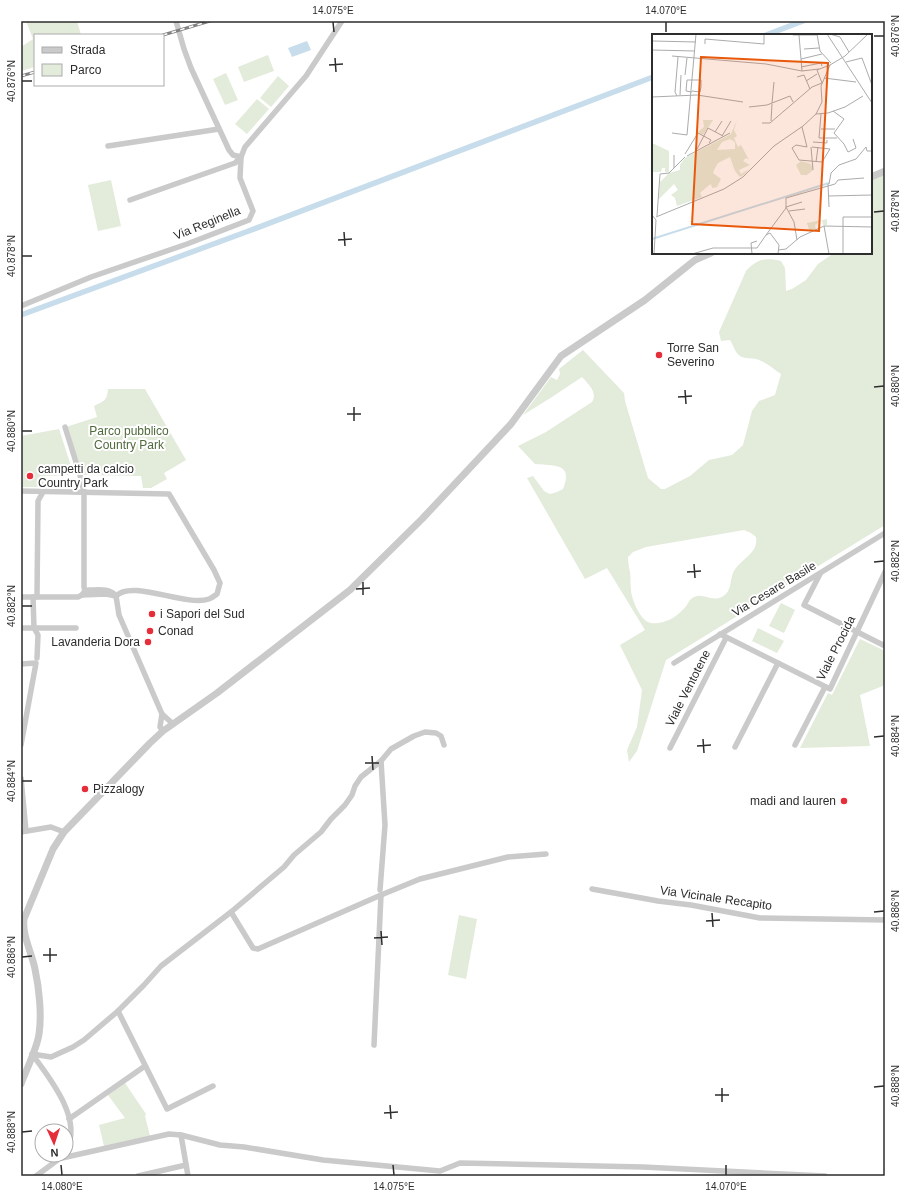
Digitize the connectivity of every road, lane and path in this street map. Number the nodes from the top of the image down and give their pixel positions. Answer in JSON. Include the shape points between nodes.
{"nodes":[{"id":1,"x":342,"y":21,"type":"edge"},
{"id":2,"x":176,"y":23,"type":"edge"},
{"id":3,"x":219,"y":129,"type":"junction"},
{"id":4,"x":108,"y":146,"type":"dead end"},
{"id":5,"x":241,"y":157,"type":"junction"},
{"id":6,"x":885,"y":171,"type":"edge"},
{"id":7,"x":872,"y":177,"type":"edge"},
{"id":8,"x":130,"y":200,"type":"dead end"},
{"id":9,"x":709,"y":254,"type":"edge"},
{"id":10,"x":21,"y":306,"type":"edge"},
{"id":11,"x":65,"y":427,"type":"dead end"},
{"id":12,"x":21,"y":491,"type":"edge"},
{"id":13,"x":43,"y":492,"type":"junction"},
{"id":14,"x":84,"y":492,"type":"junction"},
{"id":15,"x":885,"y":533,"type":"edge"},
{"id":16,"x":885,"y":572,"type":"edge"},
{"id":17,"x":820,"y":574,"type":"junction"},
{"id":18,"x":84,"y":593,"type":"junction"},
{"id":19,"x":116,"y":596,"type":"junction"},
{"id":20,"x":21,"y":597,"type":"edge"},
{"id":21,"x":35,"y":597,"type":"junction"},
{"id":22,"x":21,"y":628,"type":"edge"},
{"id":23,"x":34,"y":628,"type":"junction"},
{"id":24,"x":76,"y":628,"type":"dead end"},
{"id":25,"x":857,"y":632,"type":"junction"},
{"id":26,"x":720,"y":634,"type":"junction"},
{"id":27,"x":726,"y":638,"type":"junction"},
{"id":28,"x":885,"y":646,"type":"edge"},
{"id":29,"x":37,"y":658,"type":"dead end"},
{"id":30,"x":674,"y":663,"type":"dead end"},
{"id":31,"x":778,"y":663,"type":"junction"},
{"id":32,"x":21,"y":664,"type":"edge"},
{"id":33,"x":825,"y":687,"type":"junction"},
{"id":34,"x":162,"y":714,"type":"junction"},
{"id":35,"x":173,"y":724,"type":"junction"},
{"id":36,"x":22,"y":728,"type":"edge"},
{"id":37,"x":163,"y":732,"type":"junction"},
{"id":38,"x":21,"y":745,"type":"edge"},
{"id":39,"x":444,"y":745,"type":"dead end"},
{"id":40,"x":795,"y":745,"type":"dead end"},
{"id":41,"x":735,"y":747,"type":"dead end"},
{"id":42,"x":670,"y":748,"type":"dead end"},
{"id":43,"x":381,"y":761,"type":"junction"},
{"id":44,"x":21,"y":778,"type":"edge"},
{"id":45,"x":23,"y":831,"type":"edge"},
{"id":46,"x":64,"y":832,"type":"junction"},
{"id":47,"x":546,"y":854,"type":"dead end"},
{"id":48,"x":592,"y":889,"type":"dead end"},
{"id":49,"x":381,"y":892,"type":"junction"},
{"id":50,"x":231,"y":912,"type":"junction"},
{"id":51,"x":885,"y":920,"type":"edge"},
{"id":52,"x":118,"y":1011,"type":"junction"},
{"id":53,"x":374,"y":1046,"type":"dead end"},
{"id":54,"x":32,"y":1054,"type":"junction"},
{"id":55,"x":145,"y":1066,"type":"junction"},
{"id":56,"x":21,"y":1084,"type":"edge"},
{"id":57,"x":213,"y":1086,"type":"dead end"},
{"id":58,"x":69,"y":1119,"type":"junction"},
{"id":59,"x":69,"y":1123,"type":"edge"},
{"id":60,"x":181,"y":1135,"type":"junction"},
{"id":61,"x":74,"y":1154,"type":"edge"},
{"id":62,"x":54,"y":1163,"type":"edge"},
{"id":63,"x":186,"y":1165,"type":"junction"},
{"id":64,"x":38,"y":1176,"type":"edge"},
{"id":65,"x":138,"y":1176,"type":"edge"},
{"id":66,"x":188,"y":1176,"type":"edge"},
{"id":67,"x":824,"y":1176,"type":"edge"}],
"edges":[{"from":1,"to":5,"type":"street","name":"Via Reginella","via":[[306,76],[245,147]]},
{"from":2,"to":3,"type":"street","via":[[191,68]]},
{"from":3,"to":4,"type":"street"},
{"from":3,"to":5,"type":"street","via":[[229,150]]},
{"from":5,"to":8,"type":"street","via":[[235,162]]},
{"from":5,"to":10,"type":"street","name":"Via Reginella","via":[[240,178],[253,211],[249,220],[91,277]]},
{"from":6,"to":7,"type":"street"},
{"from":9,"to":35,"type":"street","via":[[695,260],[645,300],[561,356],[511,424],[422,520],[350,590],[217,694]]},
{"from":11,"to":14,"type":"street"},
{"from":12,"to":13,"type":"street"},
{"from":13,"to":14,"type":"street"},
{"from":13,"to":21,"type":"street","via":[[38,501]]},
{"from":14,"to":18,"type":"street"},
{"from":14,"to":19,"type":"street","via":[[170,494],[220,583],[217,594],[210,599],[198,601],[143,591],[124,590]]},
{"from":15,"to":17,"type":"street","name":"Via Cesare Basile"},
{"from":16,"to":25,"type":"street","name":"Viale Procida"},
{"from":17,"to":25,"type":"street","via":[[804,605]]},
{"from":17,"to":26,"type":"street","name":"Via Cesare Basile"},
{"from":18,"to":19,"type":"street"},
{"from":18,"to":21,"type":"street","via":[[78,597]]},
{"from":19,"to":34,"type":"street","via":[[120,615]]},
{"from":20,"to":21,"type":"street"},
{"from":21,"to":23,"type":"street"},
{"from":22,"to":23,"type":"street"},
{"from":23,"to":24,"type":"street"},
{"from":23,"to":29,"type":"street","via":[[38,635]]},
{"from":25,"to":28,"type":"street"},
{"from":25,"to":33,"type":"street","name":"Viale Procida","via":[[830,689]]},
{"from":26,"to":27,"type":"street","name":"Viale Procida"},
{"from":26,"to":30,"type":"street","name":"Via Cesare Basile"},
{"from":27,"to":31,"type":"street","name":"Viale Procida"},
{"from":27,"to":42,"type":"street","name":"Viale Ventotene"},
{"from":31,"to":33,"type":"street","name":"Viale Procida"},
{"from":31,"to":41,"type":"street"},
{"from":32,"to":36,"type":"street","via":[[36,663]]},
{"from":33,"to":40,"type":"street"},
{"from":34,"to":35,"type":"street"},
{"from":34,"to":37,"type":"street","via":[[160,728]]},
{"from":35,"to":37,"type":"street"},
{"from":36,"to":38,"type":"street"},
{"from":37,"to":46,"type":"street"},
{"from":39,"to":43,"type":"street","via":[[441,736],[425,732],[390,749]]},
{"from":43,"to":49,"type":"street","via":[[385,825]]},
{"from":43,"to":50,"type":"street","via":[[361,777],[349,800],[321,832]]},
{"from":44,"to":45,"type":"street"},
{"from":45,"to":46,"type":"street","via":[[51,827]]},
{"from":46,"to":54,"type":"street","via":[[53,849],[24,918],[24,930],[36,971],[39,1007],[39,1036]]},
{"from":47,"to":49,"type":"street","via":[[501,859],[420,879]]},
{"from":48,"to":51,"type":"street","name":"Via Vicinale Recapito","via":[[760,918]]},
{"from":49,"to":50,"type":"street","via":[[258,949],[253,948]]},
{"from":49,"to":53,"type":"street"},
{"from":50,"to":52,"type":"street","via":[[160,966]]},
{"from":52,"to":54,"type":"street","via":[[73,1047],[51,1057]]},
{"from":52,"to":55,"type":"street"},
{"from":54,"to":56,"type":"street"},
{"from":54,"to":58,"type":"street","via":[[55,1085]]},
{"from":55,"to":57,"type":"street","via":[[167,1109]]},
{"from":55,"to":58,"type":"street"},
{"from":58,"to":59,"type":"street"},
{"from":60,"to":61,"type":"street","via":[[169,1134]]},
{"from":60,"to":63,"type":"street"},
{"from":60,"to":67,"type":"street","via":[[220,1145],[323,1160],[440,1171],[460,1163],[468,1163],[643,1166]]},
{"from":62,"to":64,"type":"street"},
{"from":63,"to":65,"type":"street"},
{"from":63,"to":66,"type":"street"}]}
